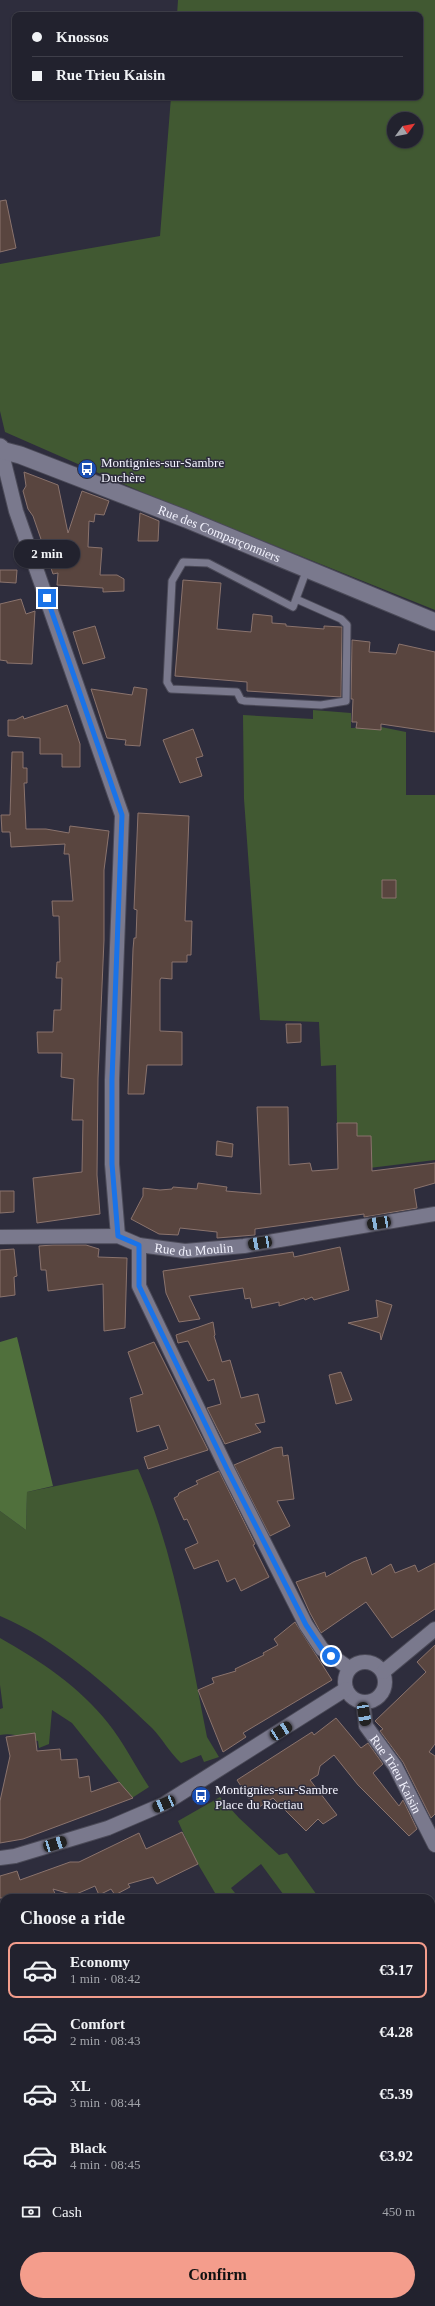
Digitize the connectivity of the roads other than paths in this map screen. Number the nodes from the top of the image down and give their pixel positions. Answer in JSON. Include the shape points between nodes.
{"nodes":[{"id":1,"x":0,"y":449,"type":"edge"},
{"id":2,"x":307,"y":569,"type":"junction"},
{"id":3,"x":296,"y":599,"type":"junction"},
{"id":4,"x":435,"y":622,"type":"edge"},
{"id":5,"x":435,"y":1214,"type":"edge"},
{"id":6,"x":118,"y":1236,"type":"junction"},
{"id":7,"x":0,"y":1237,"type":"edge"},
{"id":8,"x":139,"y":1245,"type":"junction"},
{"id":9,"x":435,"y":1629,"type":"edge"},
{"id":10,"x":349,"y":1668,"type":"junction"},
{"id":11,"x":383,"y":1672,"type":"junction"},
{"id":12,"x":346,"y":1689,"type":"junction"},
{"id":13,"x":363,"y":1702,"type":"junction"},
{"id":14,"x":435,"y":1845,"type":"edge"},
{"id":15,"x":0,"y":1858,"type":"edge"}],
"edges":[{"from":1,"to":2,"type":"street","name":"Rue des Comparçonniers"},
{"from":1,"to":6,"type":"street","via":[[16,510],[122,815],[112,1080],[112,1164]]},
{"from":2,"to":3,"type":"lane"},
{"from":2,"to":4,"type":"street","name":"Rue des Comparçonniers"},
{"from":3,"to":3,"type":"lane","via":[[293,607],[208,563],[183,562],[172,581],[167,682],[171,689],[237,692],[241,700],[245,701],[321,705],[346,701],[347,625],[341,619]]},
{"from":5,"to":8,"type":"street","name":"Rue du Moulin","via":[[244,1246],[185,1251]]},
{"from":6,"to":7,"type":"street","name":"Rue du Moulin"},
{"from":6,"to":8,"type":"street","name":"Rue du Moulin"},
{"from":8,"to":10,"type":"street","via":[[139,1286],[227,1469],[306,1625],[322,1649]]},
{"from":9,"to":11,"type":"street"},
{"from":10,"to":11,"type":"street","via":[[359,1662],[370,1662]]},
{"from":10,"to":12,"type":"street","via":[[345,1678]]},
{"from":11,"to":13,"type":"street","via":[[383,1690],[375,1699]]},
{"from":12,"to":13,"type":"street","via":[[353,1698]]},
{"from":12,"to":15,"type":"street","via":[[164,1804],[108,1828],[15,1856]]},
{"from":13,"to":14,"type":"street","name":"Rue Trieu Kaisin","via":[[366,1726],[394,1766]]}]}
